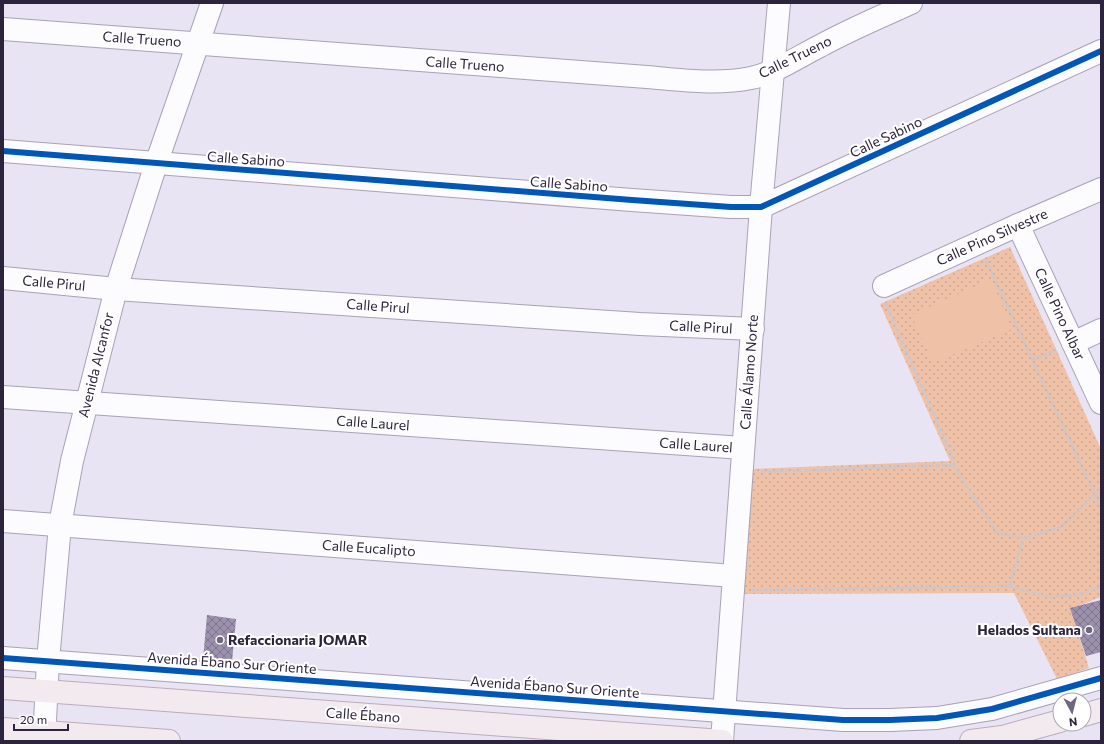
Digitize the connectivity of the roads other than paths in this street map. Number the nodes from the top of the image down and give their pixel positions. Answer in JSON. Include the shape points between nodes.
{"nodes":[{"id":1,"x":212,"y":3,"type":"edge"},
{"id":2,"x":779,"y":3,"type":"edge"},
{"id":3,"x":910,"y":3,"type":"edge"},
{"id":4,"x":3,"y":29,"type":"edge"},
{"id":5,"x":199,"y":43,"type":"junction"},
{"id":6,"x":1101,"y":51,"type":"edge"},
{"id":7,"x":774,"y":70,"type":"junction"},
{"id":8,"x":3,"y":151,"type":"edge"},
{"id":9,"x":156,"y":164,"type":"junction"},
{"id":10,"x":1101,"y":189,"type":"edge"},
{"id":11,"x":761,"y":207,"type":"junction"},
{"id":12,"x":1018,"y":225,"type":"junction"},
{"id":13,"x":3,"y":278,"type":"edge"},
{"id":14,"x":884,"y":286,"type":"road end"},
{"id":15,"x":116,"y":289,"type":"junction"},
{"id":16,"x":752,"y":329,"type":"junction"},
{"id":17,"x":1101,"y":330,"type":"edge"},
{"id":18,"x":1074,"y":343,"type":"junction"},
{"id":19,"x":3,"y":397,"type":"edge"},
{"id":20,"x":86,"y":403,"type":"junction"},
{"id":21,"x":1101,"y":403,"type":"edge"},
{"id":22,"x":743,"y":448,"type":"junction"},
{"id":23,"x":3,"y":521,"type":"edge"},
{"id":24,"x":60,"y":525,"type":"junction"},
{"id":25,"x":734,"y":583,"type":"junction"},
{"id":26,"x":3,"y":658,"type":"edge"},
{"id":27,"x":48,"y":661,"type":"junction"},
{"id":28,"x":1101,"y":678,"type":"edge"},
{"id":29,"x":3,"y":688,"type":"edge"},
{"id":30,"x":47,"y":692,"type":"junction"},
{"id":31,"x":725,"y":712,"type":"junction"},
{"id":32,"x":1052,"y":723,"type":"edge"},
{"id":33,"x":3,"y":729,"type":"edge"},
{"id":34,"x":44,"y":737,"type":"edge"},
{"id":35,"x":169,"y":741,"type":"edge"},
{"id":36,"x":722,"y":741,"type":"edge"},
{"id":37,"x":971,"y":741,"type":"edge"}],
"edges":[{"from":1,"to":5,"type":"street","name":"Avenida Alcanfor"},
{"from":2,"to":7,"type":"street","name":"Calle Álamo Norte"},
{"from":3,"to":7,"type":"street","name":"Calle Trueno"},
{"from":4,"to":5,"type":"street","name":"Calle Trueno"},
{"from":5,"to":7,"type":"street","name":"Calle Trueno","via":[[709,82],[752,78]]},
{"from":5,"to":9,"type":"street","name":"Avenida Alcanfor"},
{"from":6,"to":11,"type":"street","name":"Calle Sabino"},
{"from":7,"to":11,"type":"street","name":"Calle Álamo Norte"},
{"from":8,"to":9,"type":"street","name":"Calle Sabino"},
{"from":9,"to":11,"type":"street","name":"Calle Sabino","via":[[632,200]]},
{"from":9,"to":15,"type":"street","name":"Avenida Alcanfor"},
{"from":10,"to":12,"type":"street","name":"Calle Pino Silvestre"},
{"from":11,"to":16,"type":"street","name":"Calle Álamo Norte"},
{"from":12,"to":14,"type":"street","name":"Calle Pino Silvestre"},
{"from":12,"to":18,"type":"street","name":"Calle Pino Albar"},
{"from":13,"to":15,"type":"street","name":"Calle Pirul"},
{"from":15,"to":16,"type":"street","name":"Calle Pirul"},
{"from":15,"to":20,"type":"street","name":"Avenida Alcanfor"},
{"from":16,"to":22,"type":"street","name":"Calle Álamo Norte"},
{"from":17,"to":18,"type":"street"},
{"from":18,"to":21,"type":"street","name":"Calle Pino Albar"},
{"from":19,"to":20,"type":"street","name":"Calle Laurel"},
{"from":20,"to":22,"type":"street","name":"Calle Laurel"},
{"from":20,"to":24,"type":"street","name":"Avenida Alcanfor"},
{"from":22,"to":25,"type":"street","name":"Calle Álamo Norte"},
{"from":23,"to":24,"type":"street","name":"Calle Eucalipto"},
{"from":24,"to":25,"type":"street","name":"Calle Eucalipto"},
{"from":24,"to":27,"type":"street","name":"Avenida Alcanfor"},
{"from":25,"to":31,"type":"street","name":"Calle Álamo Norte"},
{"from":26,"to":27,"type":"street","name":"Avenida Ébano Sur Oriente"},
{"from":27,"to":30,"type":"street","name":"Avenida Alcanfor"},
{"from":27,"to":31,"type":"street","name":"Avenida Ébano Sur Oriente"},
{"from":28,"to":31,"type":"street","name":"Avenida Ébano Sur Oriente","via":[[992,709],[938,718],[842,720]]},
{"from":29,"to":30,"type":"main road","name":"Calle Ébano"},
{"from":30,"to":34,"type":"street","name":"Avenida Alcanfor"},
{"from":30,"to":36,"type":"main road","name":"Calle Ébano"},
{"from":31,"to":36,"type":"street","name":"Calle Álamo Norte"},
{"from":32,"to":37,"type":"main road","via":[[1002,737]]},
{"from":33,"to":34,"type":"main road"},
{"from":34,"to":35,"type":"main road"}]}
